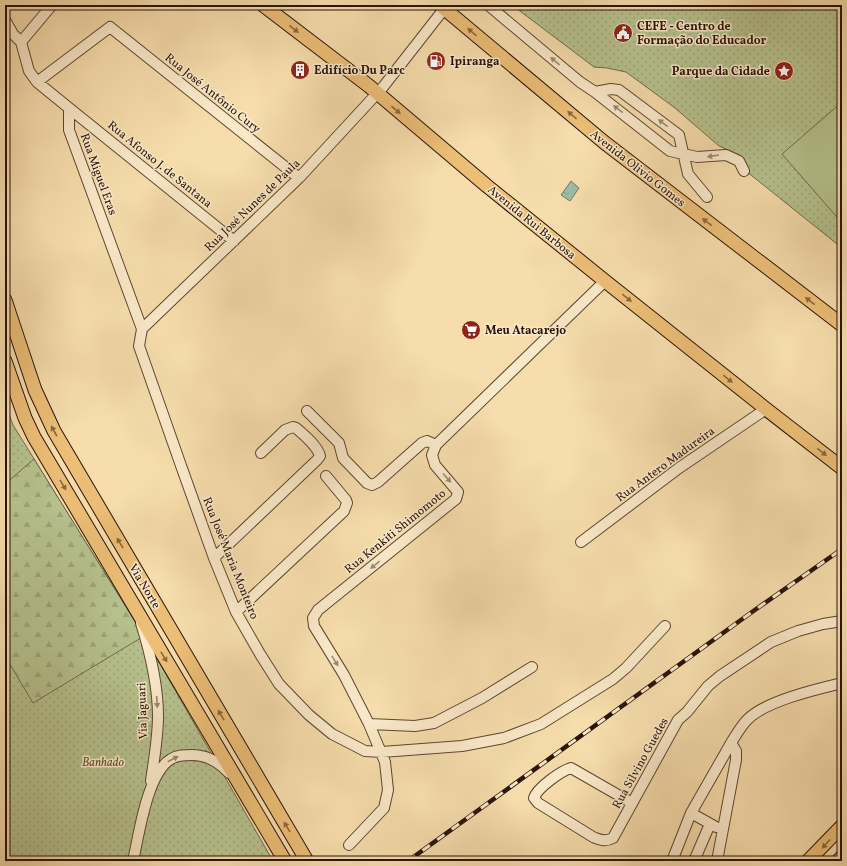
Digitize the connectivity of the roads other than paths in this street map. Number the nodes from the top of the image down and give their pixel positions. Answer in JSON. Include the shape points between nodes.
{"nodes":[{"id":1,"x":52,"y":5,"type":"edge"},
{"id":2,"x":263,"y":5,"type":"edge"},
{"id":3,"x":488,"y":5,"type":"edge"},
{"id":4,"x":442,"y":7,"type":"edge"},
{"id":5,"x":5,"y":20,"type":"edge"},
{"id":6,"x":21,"y":42,"type":"junction"},
{"id":7,"x":37,"y":82,"type":"junction"},
{"id":8,"x":595,"y":92,"type":"junction"},
{"id":9,"x":376,"y":94,"type":"junction"},
{"id":10,"x":69,"y":108,"type":"junction"},
{"id":11,"x":683,"y":154,"type":"junction"},
{"id":12,"x":744,"y":171,"type":"dead end"},
{"id":13,"x":299,"y":178,"type":"junction"},
{"id":14,"x":707,"y":197,"type":"dead end"},
{"id":15,"x":234,"y":241,"type":"junction"},
{"id":16,"x":605,"y":281,"type":"junction"},
{"id":17,"x":5,"y":300,"type":"edge"},
{"id":18,"x":842,"y":325,"type":"edge"},
{"id":19,"x":142,"y":329,"type":"junction"},
{"id":20,"x":5,"y":361,"type":"edge"},
{"id":21,"x":766,"y":409,"type":"junction"},
{"id":22,"x":307,"y":411,"type":"dead end"},
{"id":23,"x":436,"y":445,"type":"junction"},
{"id":24,"x":261,"y":453,"type":"dead end"},
{"id":25,"x":842,"y":468,"type":"edge"},
{"id":26,"x":326,"y":476,"type":"dead end"},
{"id":27,"x":581,"y":542,"type":"dead end"},
{"id":28,"x":214,"y":558,"type":"junction"},
{"id":29,"x":136,"y":610,"type":"junction"},
{"id":30,"x":236,"y":612,"type":"junction"},
{"id":31,"x":842,"y":621,"type":"edge"},
{"id":32,"x":665,"y":626,"type":"dead end"},
{"id":33,"x":532,"y":667,"type":"dead end"},
{"id":34,"x":842,"y":683,"type":"edge"},
{"id":35,"x":369,"y":724,"type":"junction"},
{"id":36,"x":731,"y":742,"type":"junction"},
{"id":37,"x":382,"y":752,"type":"junction"},
{"id":38,"x":238,"y":782,"type":"junction"},
{"id":39,"x":150,"y":788,"type":"junction"},
{"id":40,"x":632,"y":803,"type":"junction"},
{"id":41,"x":691,"y":813,"type":"junction"},
{"id":42,"x":710,"y":824,"type":"junction"},
{"id":43,"x":842,"y":826,"type":"edge"},
{"id":44,"x":723,"y":831,"type":"junction"},
{"id":45,"x":349,"y":845,"type":"dead end"},
{"id":46,"x":842,"y":857,"type":"edge"},
{"id":47,"x":133,"y":861,"type":"edge"},
{"id":48,"x":285,"y":861,"type":"edge"},
{"id":49,"x":307,"y":861,"type":"edge"},
{"id":50,"x":672,"y":861,"type":"edge"},
{"id":51,"x":694,"y":861,"type":"edge"},
{"id":52,"x":717,"y":861,"type":"edge"},
{"id":53,"x":808,"y":861,"type":"edge"},
{"id":54,"x":838,"y":861,"type":"edge"}],
"edges":[{"from":1,"to":6,"type":"street"},
{"from":2,"to":9,"type":"main road","name":"Avenida Rui Barbosa","one_way":true},
{"from":8,"to":3,"type":"street","one_way":true},
{"from":4,"to":9,"type":"street","name":"Rua José Nunes de Paula"},
{"from":18,"to":4,"type":"main road","name":"Avenida Olivio Gomes","one_way":true,"via":[[605,143]]},
{"from":5,"to":6,"type":"street"},
{"from":6,"to":7,"type":"street","via":[[29,71]]},
{"from":7,"to":10,"type":"street"},
{"from":7,"to":13,"type":"street","name":"Rua José Antônio Cury","via":[[110,27]]},
{"from":11,"to":8,"type":"street","one_way":true,"via":[[670,151]]},
{"from":11,"to":8,"type":"street","one_way":true,"via":[[679,135],[619,90]]},
{"from":9,"to":13,"type":"street","name":"Rua José Nunes de Paula"},
{"from":9,"to":16,"type":"main road","name":"Avenida Rui Barbosa","one_way":true},
{"from":10,"to":15,"type":"street","name":"Rua Afonso J. de Santana"},
{"from":10,"to":19,"type":"street","name":"Rua Miguel Eras","via":[[70,130]]},
{"from":12,"to":11,"type":"street","one_way":true,"via":[[739,161],[726,155],[697,157]]},
{"from":11,"to":14,"type":"street","via":[[688,174]]},
{"from":13,"to":15,"type":"street","name":"Rua José Nunes de Paula"},
{"from":15,"to":19,"type":"street","name":"Rua José Nunes de Paula"},
{"from":16,"to":21,"type":"main road","name":"Avenida Rui Barbosa","one_way":true},
{"from":16,"to":23,"type":"street"},
{"from":49,"to":17,"type":"main road","name":"Via Norte","one_way":true,"via":[[54,431],[35,390]]},
{"from":19,"to":28,"type":"street","name":"Rua José Maria Monteiro","via":[[139,346]]},
{"from":20,"to":29,"type":"main road","name":"Via Norte","one_way":true,"via":[[34,437]]},
{"from":21,"to":25,"type":"main road","name":"Avenida Rui Barbosa","one_way":true},
{"from":21,"to":27,"type":"street","name":"Rua Antero Madureira","via":[[679,468]]},
{"from":22,"to":23,"type":"street","via":[[339,443],[344,458],[367,483],[372,485],[422,443],[427,441]]},
{"from":23,"to":35,"type":"street","name":"Rua Kenkiti Shimomoto","one_way":true,"via":[[432,455],[435,465],[458,492],[456,499],[318,610],[313,618],[314,626],[344,675]]},
{"from":24,"to":28,"type":"street","via":[[285,430],[293,427],[315,447],[320,456]]},
{"from":26,"to":30,"type":"street","via":[[346,500],[344,511]]},
{"from":28,"to":30,"type":"street","name":"Rua José Maria Monteiro"},
{"from":29,"to":38,"type":"main road","name":"Via Norte","one_way":true},
{"from":29,"to":39,"type":"street","name":"Via Jaguari","one_way":true,"via":[[150,659],[158,716]]},
{"from":30,"to":37,"type":"street","name":"Rua José Maria Monteiro","via":[[280,684],[309,715],[332,734],[366,751]]},
{"from":31,"to":40,"type":"street","name":"Rua Silvino Guedes","via":[[782,636],[741,661],[708,686],[678,720]]},
{"from":32,"to":37,"type":"street","name":"Rua José Maria Monteiro","via":[[626,668],[612,679],[540,724],[504,738],[469,745]]},
{"from":33,"to":35,"type":"street","via":[[482,698],[434,723],[415,726]]},
{"from":34,"to":36,"type":"street","via":[[781,700],[756,713],[743,725]]},
{"from":35,"to":37,"type":"street","name":"Rua Kenkiti Shimomoto"},
{"from":36,"to":41,"type":"street"},
{"from":36,"to":44,"type":"street","via":[[736,751],[736,760]]},
{"from":37,"to":45,"type":"street","name":"Rua Kenkiti Shimomoto","via":[[388,790],[384,808]]},
{"from":39,"to":38,"type":"street","name":"Via Jaguari","one_way":true,"via":[[165,763],[175,757],[188,755],[216,761]]},
{"from":38,"to":48,"type":"main road","name":"Via Norte"},
{"from":39,"to":47,"type":"street","name":"Via Jaguari"},
{"from":40,"to":40,"type":"street","name":"Rua Silvino Guedes","via":[[571,768],[537,791],[534,798],[593,837],[607,841],[617,832]]},
{"from":41,"to":42,"type":"street"},
{"from":41,"to":50,"type":"street"},
{"from":42,"to":44,"type":"street"},
{"from":42,"to":51,"type":"street"},
{"from":43,"to":53,"type":"main road","one_way":true},
{"from":44,"to":52,"type":"street"},
{"from":46,"to":54,"type":"main road"}]}
